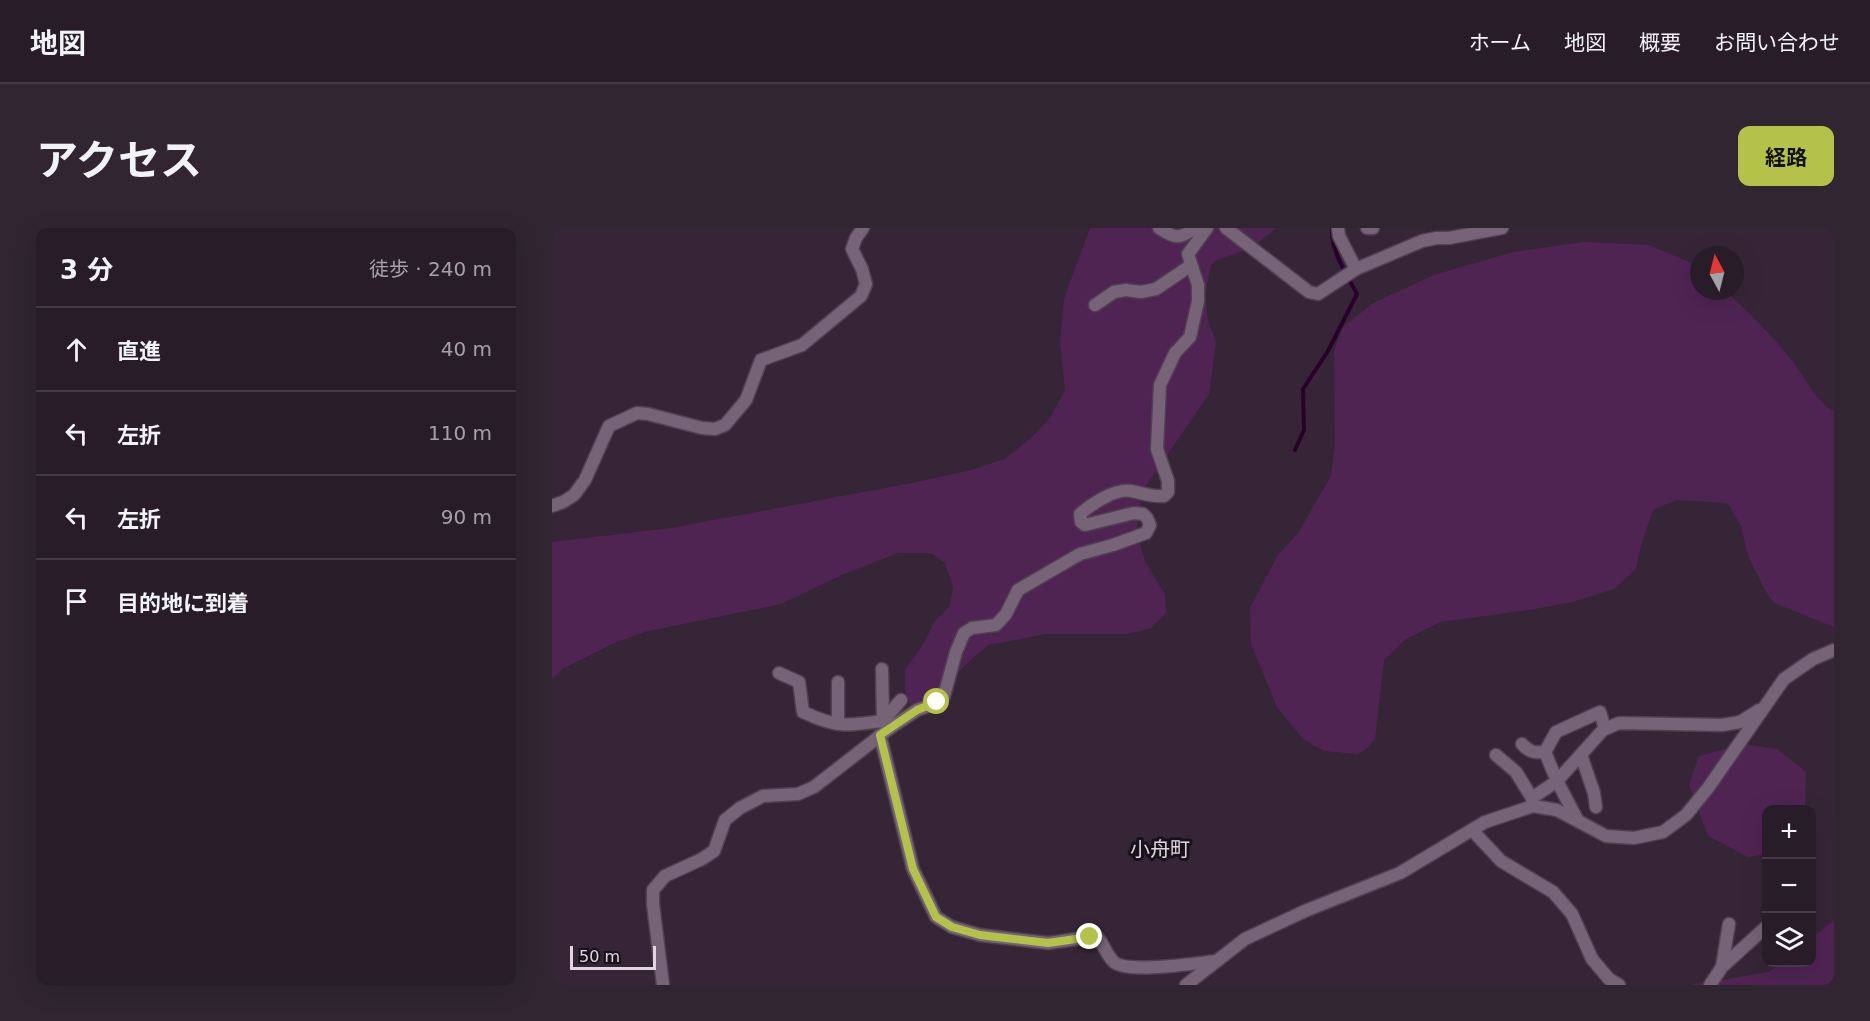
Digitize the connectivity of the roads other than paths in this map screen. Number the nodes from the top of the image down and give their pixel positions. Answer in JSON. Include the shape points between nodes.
{"nodes":[{"id":1,"x":852,"y":228,"type":"edge"},
{"id":2,"x":863,"y":228,"type":"edge"},
{"id":3,"x":1159,"y":228,"type":"edge"},
{"id":4,"x":1194,"y":228,"type":"edge"},
{"id":5,"x":1207,"y":228,"type":"edge"},
{"id":6,"x":1226,"y":228,"type":"edge"},
{"id":7,"x":1338,"y":228,"type":"edge"},
{"id":8,"x":1367,"y":228,"type":"edge"},
{"id":9,"x":1373,"y":228,"type":"edge"},
{"id":10,"x":1502,"y":228,"type":"edge"},
{"id":11,"x":1182,"y":232,"type":"edge"},
{"id":12,"x":853,"y":247,"type":"junction"},
{"id":13,"x":1190,"y":266,"type":"junction"},
{"id":14,"x":1353,"y":270,"type":"junction"},
{"id":15,"x":1095,"y":305,"type":"dead end"},
{"id":16,"x":552,"y":506,"type":"edge"},
{"id":17,"x":1834,"y":650,"type":"edge"},
{"id":18,"x":882,"y":669,"type":"dead end"},
{"id":19,"x":779,"y":673,"type":"dead end"},
{"id":20,"x":838,"y":682,"type":"dead end"},
{"id":21,"x":901,"y":700,"type":"dead end"},
{"id":22,"x":1765,"y":707,"type":"junction"},
{"id":23,"x":838,"y":724,"type":"junction"},
{"id":24,"x":884,"y":728,"type":"junction"},
{"id":25,"x":1605,"y":729,"type":"junction"},
{"id":26,"x":1522,"y":744,"type":"dead end"},
{"id":27,"x":1545,"y":752,"type":"junction"},
{"id":28,"x":1496,"y":755,"type":"dead end"},
{"id":29,"x":1581,"y":755,"type":"junction"},
{"id":30,"x":1557,"y":781,"type":"junction"},
{"id":31,"x":1532,"y":802,"type":"junction"},
{"id":32,"x":1596,"y":807,"type":"dead end"},
{"id":33,"x":1578,"y":821,"type":"junction"},
{"id":34,"x":1472,"y":830,"type":"junction"},
{"id":35,"x":1729,"y":924,"type":"dead end"},
{"id":36,"x":1762,"y":931,"type":"edge"},
{"id":37,"x":1218,"y":960,"type":"junction"},
{"id":38,"x":1722,"y":967,"type":"junction"},
{"id":39,"x":663,"y":985,"type":"edge"},
{"id":40,"x":1186,"y":985,"type":"edge"},
{"id":41,"x":1619,"y":985,"type":"edge"},
{"id":42,"x":1710,"y":985,"type":"edge"}],
"edges":[{"from":1,"to":12,"type":"street"},
{"from":2,"to":12,"type":"street"},
{"from":3,"to":11,"type":"street","via":[[1174,236]]},
{"from":4,"to":11,"type":"street","via":[[1185,235]]},
{"from":5,"to":13,"type":"street","via":[[1188,254]]},
{"from":6,"to":14,"type":"street","via":[[1309,292],[1318,294]]},
{"from":7,"to":14,"type":"street"},
{"from":8,"to":9,"type":"street"},
{"from":10,"to":14,"type":"street","via":[[1422,241]]},
{"from":12,"to":16,"type":"street","via":[[866,284],[861,296],[801,345],[761,360],[746,400],[725,425],[702,428],[637,413],[618,420],[609,426],[585,480],[574,495]]},
{"from":13,"to":15,"type":"street","via":[[1156,289],[1113,292]]},
{"from":13,"to":24,"type":"street","via":[[1198,285],[1198,301],[1190,337],[1176,353],[1160,385],[1157,449],[1168,492],[1156,497],[1123,490],[1080,514],[1085,525],[1143,514],[1150,525],[1146,533],[1080,554],[1018,591],[996,625],[964,633],[945,696]]},
{"from":17,"to":22,"type":"street","via":[[1784,679]]},
{"from":18,"to":24,"type":"street"},
{"from":19,"to":23,"type":"street","via":[[799,682],[804,712]]},
{"from":20,"to":23,"type":"street"},
{"from":21,"to":24,"type":"street"},
{"from":22,"to":25,"type":"street","via":[[1740,722],[1722,725],[1619,723]]},
{"from":22,"to":33,"type":"street","via":[[1686,815],[1662,832],[1634,838],[1606,836]]},
{"from":23,"to":24,"type":"street"},
{"from":24,"to":37,"type":"street","via":[[913,869],[936,917],[952,927],[980,935],[1048,943],[1098,938],[1113,961],[1123,967]]},
{"from":24,"to":39,"type":"street","via":[[814,787],[798,794],[763,796],[740,808],[725,820],[714,851],[665,876],[653,890]]},
{"from":25,"to":27,"type":"street","via":[[1600,712],[1556,732]]},
{"from":25,"to":29,"type":"street"},
{"from":26,"to":27,"type":"street","via":[[1533,753]]},
{"from":27,"to":30,"type":"street"},
{"from":28,"to":31,"type":"street","via":[[1516,772]]},
{"from":29,"to":30,"type":"street"},
{"from":29,"to":32,"type":"street"},
{"from":30,"to":31,"type":"street"},
{"from":30,"to":33,"type":"street"},
{"from":31,"to":33,"type":"street"},
{"from":31,"to":34,"type":"street"},
{"from":34,"to":37,"type":"street","via":[[1400,873],[1245,939]]},
{"from":34,"to":41,"type":"street","via":[[1501,861],[1552,892],[1572,914],[1592,959]]},
{"from":35,"to":38,"type":"street"},
{"from":36,"to":38,"type":"street"},
{"from":37,"to":40,"type":"street"},
{"from":38,"to":42,"type":"street"}]}
